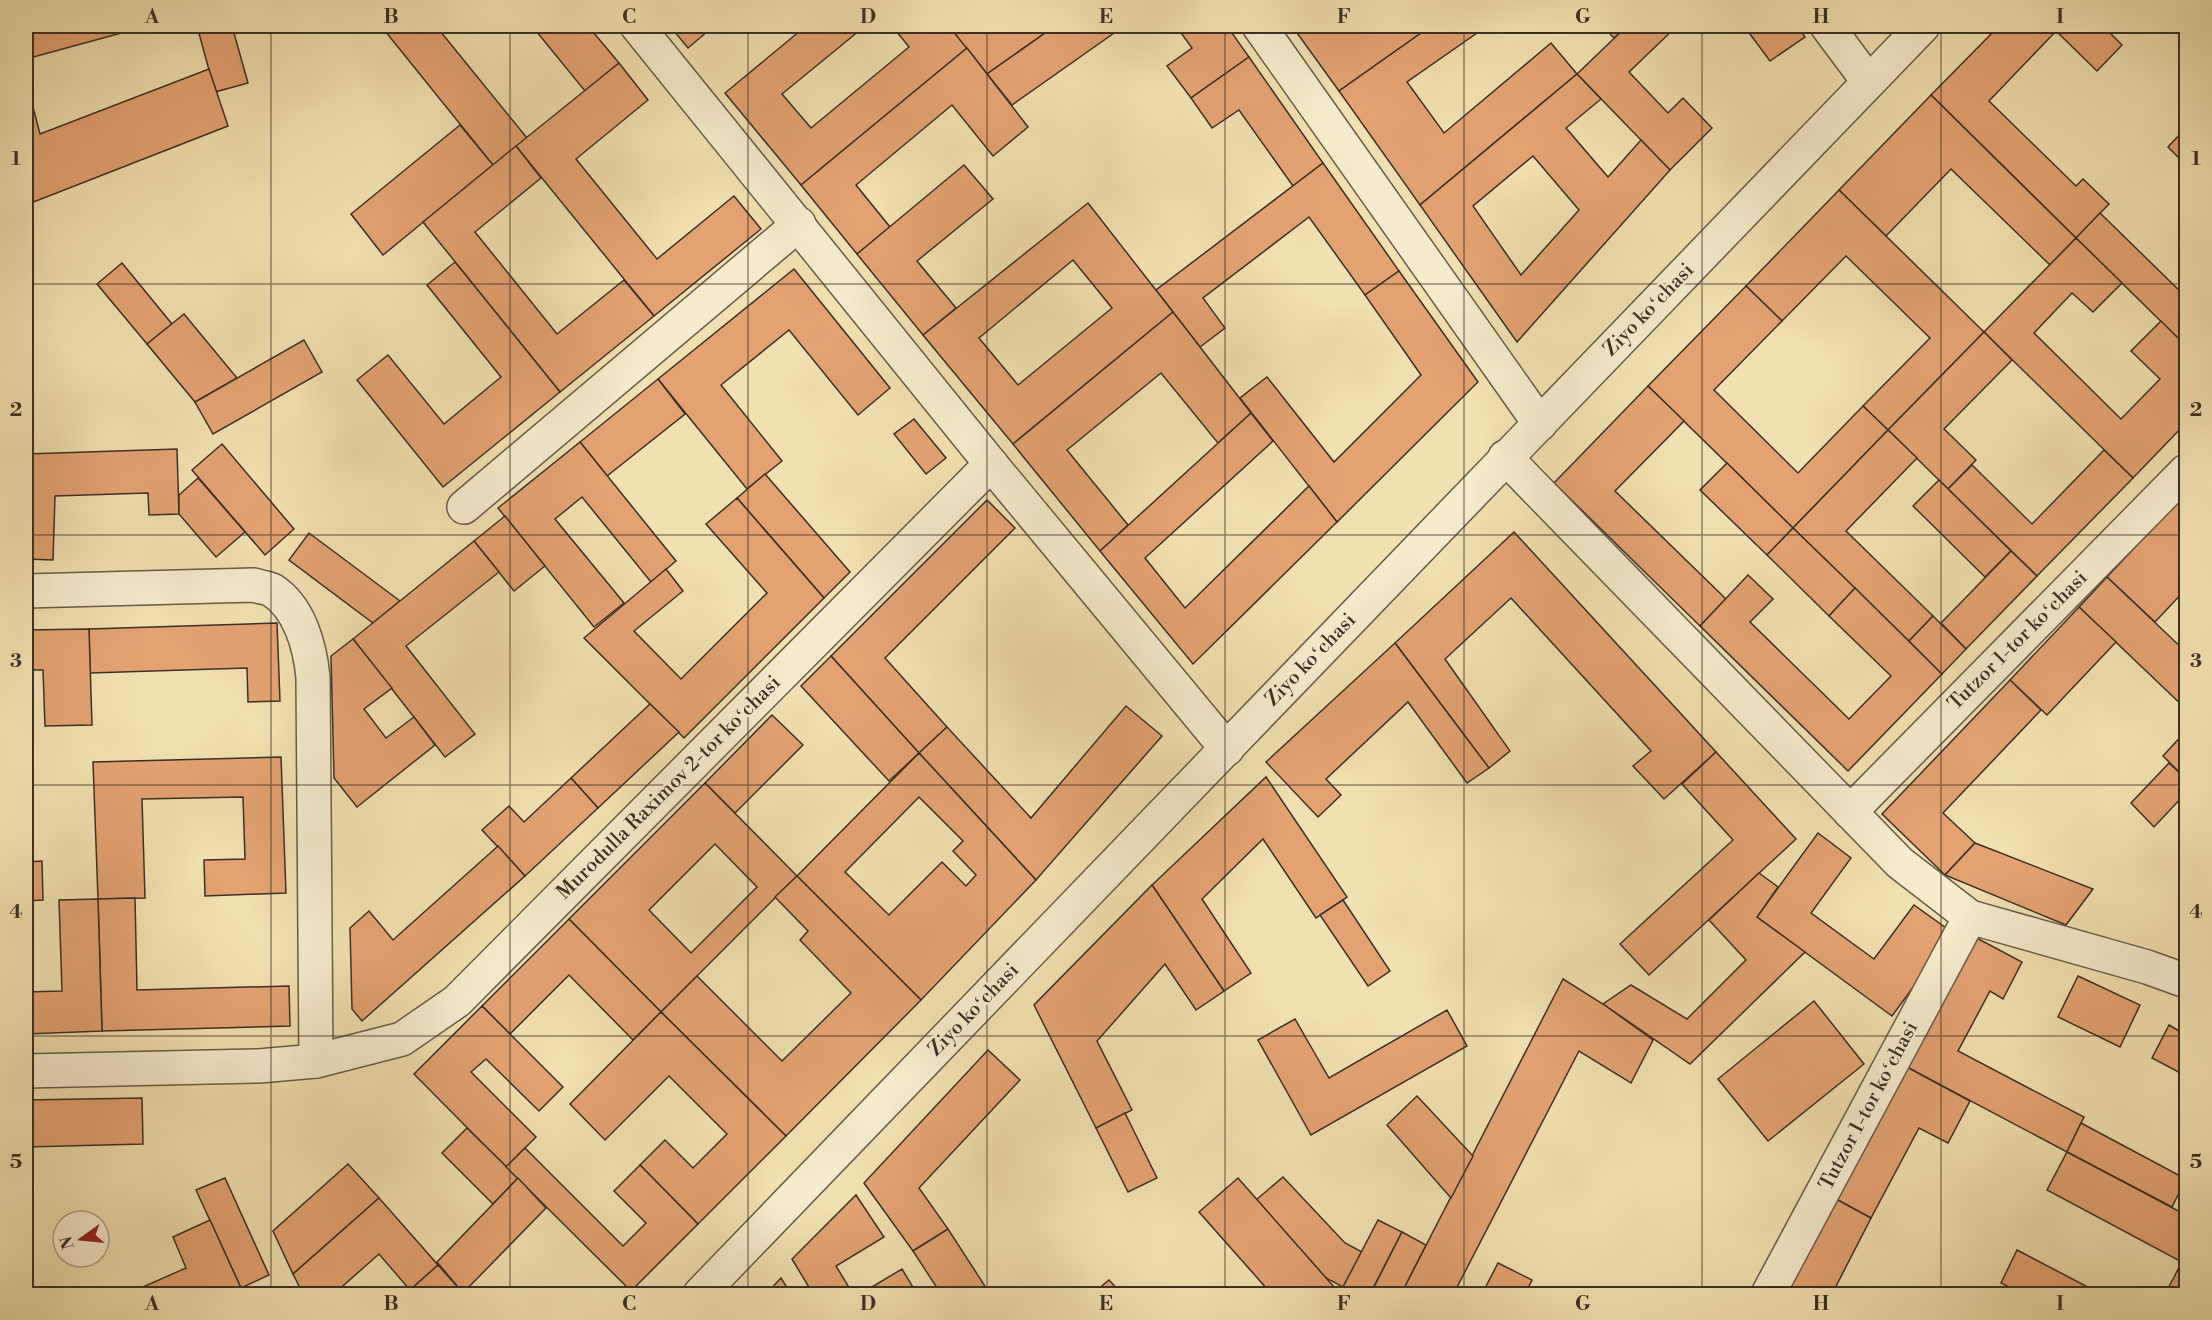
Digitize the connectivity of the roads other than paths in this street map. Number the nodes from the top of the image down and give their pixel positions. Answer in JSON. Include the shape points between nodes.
{"nodes":[{"id":1,"x":637,"y":26,"type":"edge"},
{"id":2,"x":1259,"y":26,"type":"edge"},
{"id":3,"x":1827,"y":26,"type":"edge"},
{"id":4,"x":1923,"y":26,"type":"edge"},
{"id":5,"x":1868,"y":81,"type":"junction"},
{"id":6,"x":799,"y":224,"type":"junction"},
{"id":7,"x":1540,"y":424,"type":"junction"},
{"id":8,"x":1505,"y":457,"type":"junction"},
{"id":9,"x":991,"y":464,"type":"junction"},
{"id":10,"x":2187,"y":471,"type":"edge"},
{"id":11,"x":464,"y":507,"type":"dead end"},
{"id":12,"x":26,"y":591,"type":"edge"},
{"id":13,"x":1227,"y":748,"type":"junction"},
{"id":14,"x":1850,"y":812,"type":"junction"},
{"id":15,"x":1970,"y":917,"type":"junction"},
{"id":16,"x":2187,"y":981,"type":"edge"},
{"id":17,"x":316,"y":1061,"type":"junction"},
{"id":18,"x":26,"y":1071,"type":"edge"},
{"id":19,"x":700,"y":1294,"type":"edge"},
{"id":20,"x":1768,"y":1294,"type":"edge"}],
"edges":[{"from":1,"to":6,"type":"street"},
{"from":2,"to":7,"type":"street"},
{"from":3,"to":5,"type":"street"},
{"from":4,"to":5,"type":"street","name":"Ziyo koʻchasi"},
{"from":5,"to":7,"type":"street","name":"Ziyo koʻchasi"},
{"from":6,"to":9,"type":"street"},
{"from":6,"to":11,"type":"street"},
{"from":7,"to":8,"type":"street","name":"Ziyo koʻchasi"},
{"from":8,"to":13,"type":"street","name":"Ziyo koʻchasi"},
{"from":8,"to":14,"type":"street"},
{"from":9,"to":13,"type":"street"},
{"from":9,"to":17,"type":"street","name":"Murodulla Raximov 2-tor koʻchasi","via":[[457,1001],[402,1039]]},
{"from":10,"to":14,"type":"street","name":"Tutzor 1-tor koʻchasi"},
{"from":12,"to":17,"type":"street","via":[[254,585],[272,590],[295,616],[311,655],[313,677]]},
{"from":13,"to":19,"type":"street","name":"Ziyo koʻchasi"},
{"from":14,"to":15,"type":"street","via":[[1900,863]]},
{"from":15,"to":16,"type":"street"},
{"from":15,"to":20,"type":"street","name":"Tutzor 1-tor koʻchasi"},
{"from":17,"to":18,"type":"street","name":"Murodulla Raximov 2-tor koʻchasi","via":[[259,1066]]}]}
